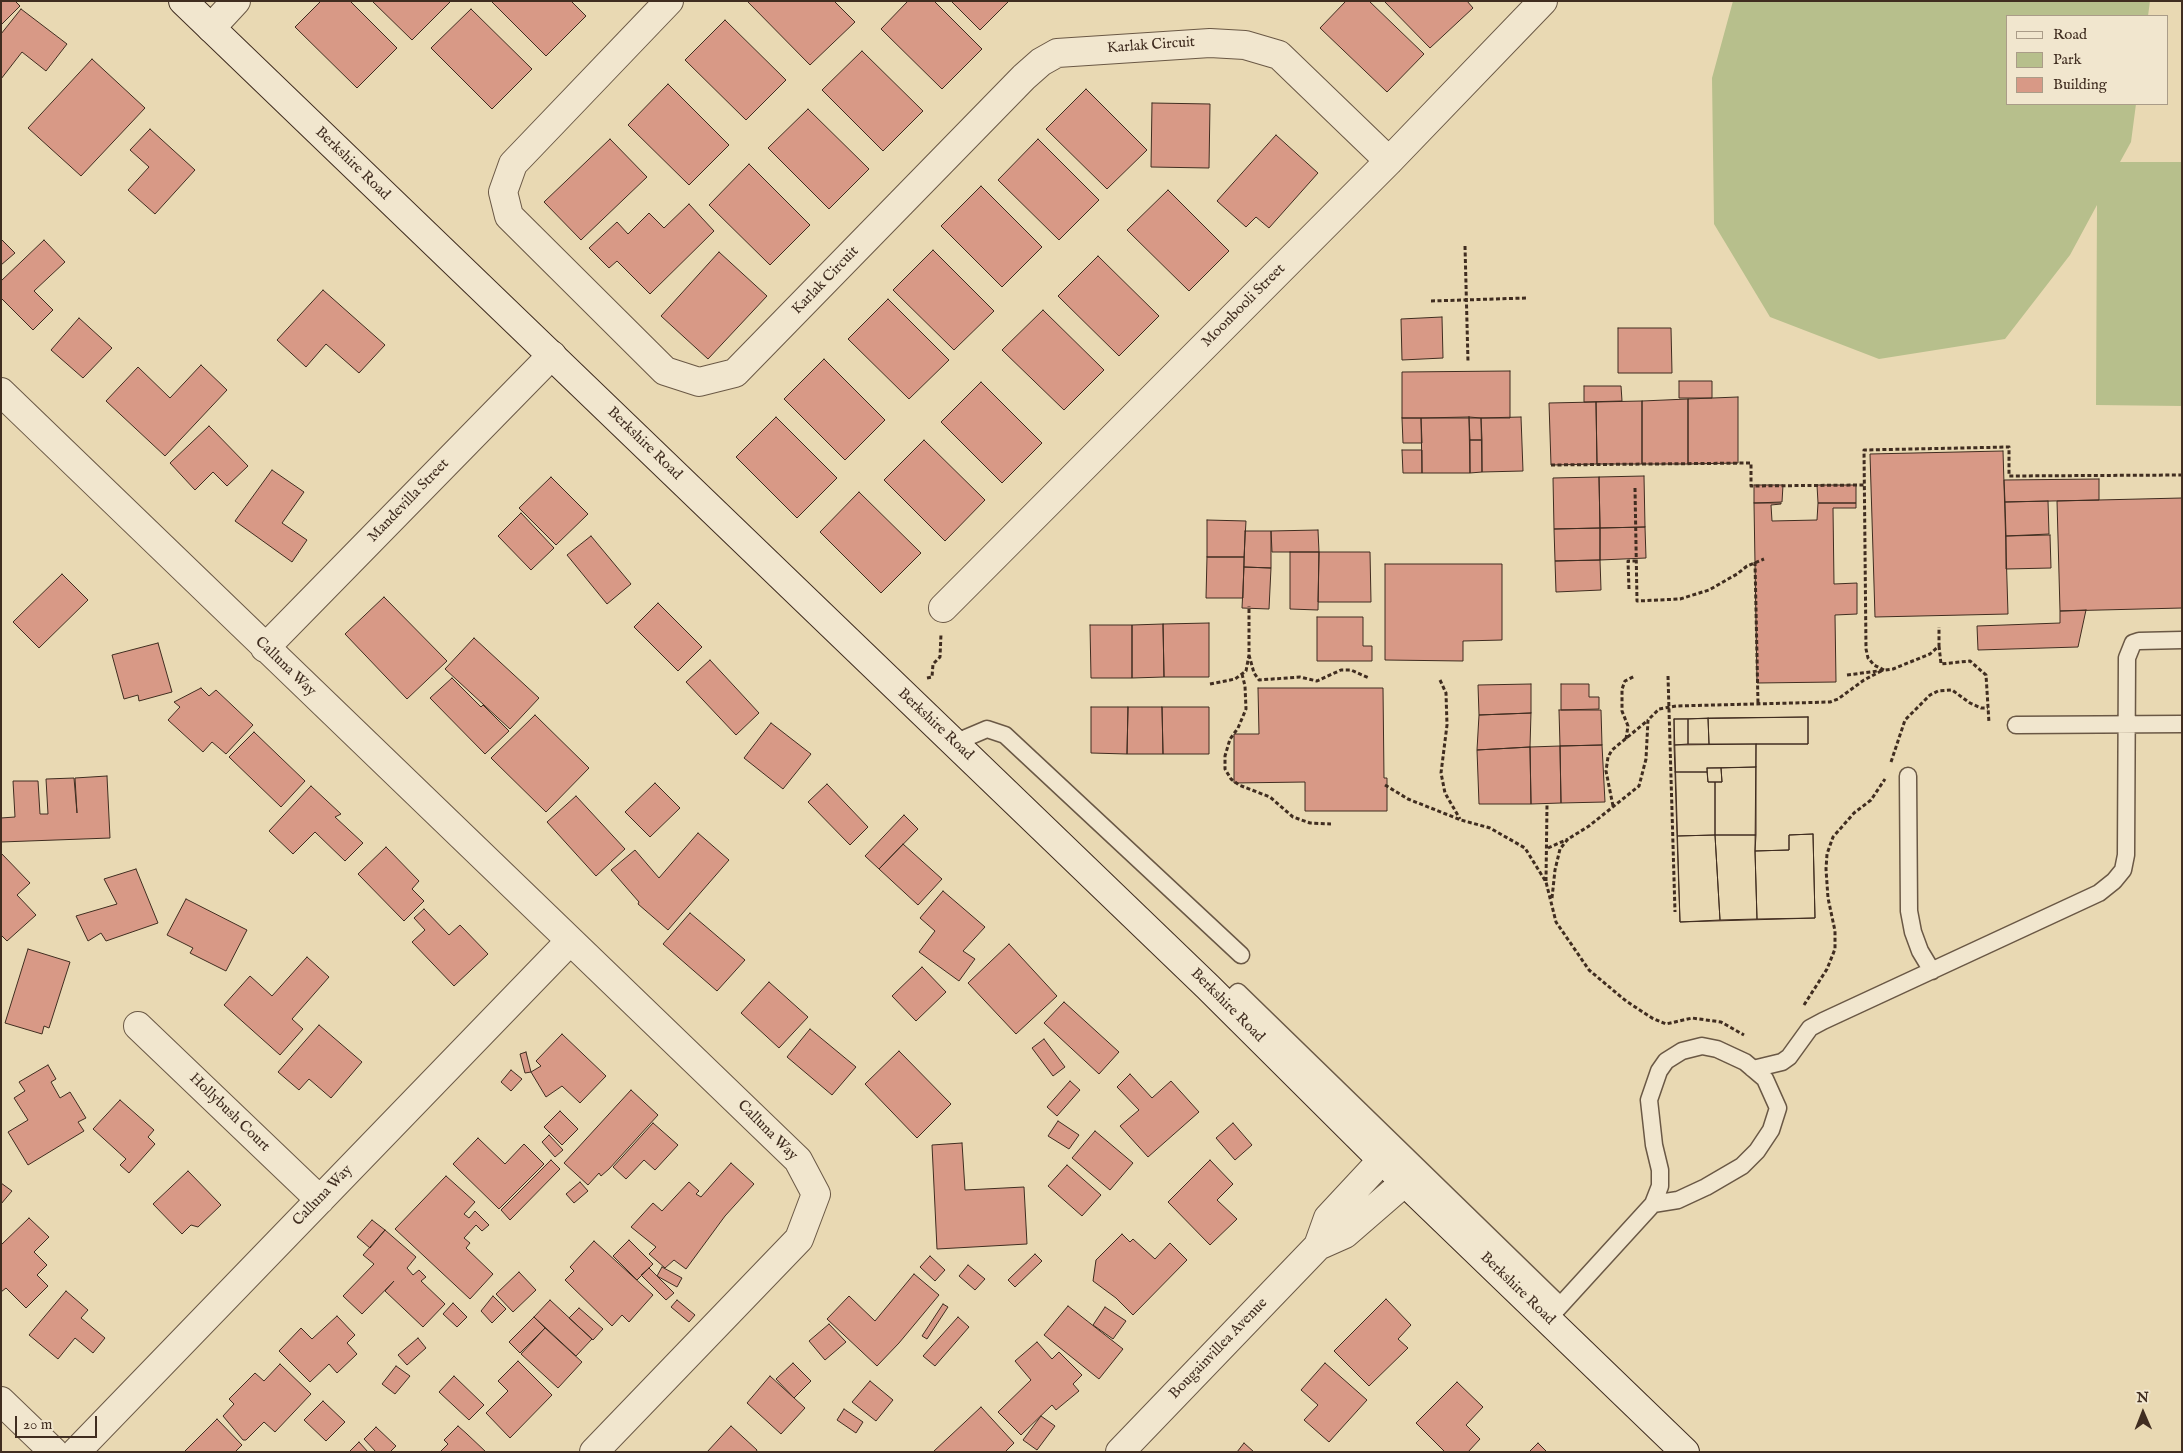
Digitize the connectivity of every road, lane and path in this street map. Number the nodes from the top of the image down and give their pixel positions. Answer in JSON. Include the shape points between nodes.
{"nodes":[{"id":1,"x":183,"y":1,"type":"edge"},
{"id":2,"x":236,"y":1,"type":"edge"},
{"id":3,"x":669,"y":1,"type":"edge"},
{"id":4,"x":1543,"y":1,"type":"edge"},
{"id":5,"x":211,"y":28,"type":"junction"},
{"id":6,"x":1389,"y":161,"type":"junction"},
{"id":7,"x":1465,"y":246,"type":"dead end"},
{"id":8,"x":1526,"y":298,"type":"dead end"},
{"id":9,"x":1467,"y":300,"type":"junction"},
{"id":10,"x":1431,"y":301,"type":"dead end"},
{"id":11,"x":552,"y":355,"type":"junction"},
{"id":12,"x":1468,"y":362,"type":"dead end"},
{"id":13,"x":1,"y":392,"type":"edge"},
{"id":14,"x":1551,"y":465,"type":"dead end"},
{"id":15,"x":2182,"y":475,"type":"edge"},
{"id":16,"x":1864,"y":485,"type":"junction"},
{"id":17,"x":1635,"y":488,"type":"dead end"},
{"id":18,"x":1764,"y":559,"type":"dead end"},
{"id":19,"x":1636,"y":561,"type":"junction"},
{"id":20,"x":1755,"y":562,"type":"junction"},
{"id":21,"x":1629,"y":589,"type":"dead end"},
{"id":22,"x":1249,"y":606,"type":"dead end"},
{"id":23,"x":943,"y":608,"type":"joint"},
{"id":24,"x":1939,"y":627,"type":"dead end"},
{"id":25,"x":2182,"y":640,"type":"edge"},
{"id":26,"x":1939,"y":646,"type":"junction"},
{"id":27,"x":266,"y":648,"type":"junction"},
{"id":28,"x":1249,"y":655,"type":"junction"},
{"id":29,"x":1884,"y":670,"type":"junction"},
{"id":30,"x":1242,"y":674,"type":"junction"},
{"id":31,"x":1847,"y":675,"type":"dead end"},
{"id":32,"x":1635,"y":676,"type":"dead end"},
{"id":33,"x":1668,"y":676,"type":"dead end"},
{"id":34,"x":1370,"y":678,"type":"dead end"},
{"id":35,"x":1440,"y":680,"type":"dead end"},
{"id":36,"x":1210,"y":684,"type":"dead end"},
{"id":37,"x":904,"y":696,"type":"junction"},
{"id":38,"x":1758,"y":704,"type":"junction"},
{"id":39,"x":1669,"y":707,"type":"junction"},
{"id":40,"x":1988,"y":708,"type":"junction"},
{"id":41,"x":1648,"y":720,"type":"junction"},
{"id":42,"x":1989,"y":722,"type":"dead end"},
{"id":43,"x":2127,"y":724,"type":"junction"},
{"id":44,"x":2182,"y":724,"type":"edge"},
{"id":45,"x":2016,"y":725,"type":"dead end"},
{"id":46,"x":1626,"y":740,"type":"junction"},
{"id":47,"x":954,"y":743,"type":"junction"},
{"id":48,"x":1890,"y":764,"type":"dead end"},
{"id":49,"x":1888,"y":772,"type":"dead end"},
{"id":50,"x":1908,"y":776,"type":"dead end"},
{"id":51,"x":1385,"y":785,"type":"dead end"},
{"id":52,"x":1548,"y":805,"type":"dead end"},
{"id":53,"x":1613,"y":806,"type":"junction"},
{"id":54,"x":1461,"y":820,"type":"junction"},
{"id":55,"x":1331,"y":824,"type":"dead end"},
{"id":56,"x":1568,"y":839,"type":"junction"},
{"id":57,"x":1548,"y":848,"type":"junction"},
{"id":58,"x":1546,"y":882,"type":"junction"},
{"id":59,"x":1552,"y":903,"type":"junction"},
{"id":60,"x":1675,"y":912,"type":"dead end"},
{"id":61,"x":570,"y":941,"type":"junction"},
{"id":62,"x":1240,"y":955,"type":"dead end"},
{"id":63,"x":1932,"y":971,"type":"junction"},
{"id":64,"x":1225,"y":1005,"type":"junction"},
{"id":65,"x":1804,"y":1006,"type":"dead end"},
{"id":66,"x":138,"y":1026,"type":"dead end"},
{"id":67,"x":1751,"y":1040,"type":"dead end"},
{"id":68,"x":1753,"y":1069,"type":"junction"},
{"id":69,"x":1382,"y":1160,"type":"junction"},
{"id":70,"x":1405,"y":1182,"type":"junction"},
{"id":71,"x":320,"y":1200,"type":"junction"},
{"id":72,"x":1653,"y":1204,"type":"junction"},
{"id":73,"x":1318,"y":1246,"type":"junction"},
{"id":74,"x":1554,"y":1312,"type":"junction"},
{"id":75,"x":1,"y":1401,"type":"edge"},
{"id":76,"x":54,"y":1452,"type":"edge"},
{"id":77,"x":76,"y":1452,"type":"edge"},
{"id":78,"x":594,"y":1452,"type":"edge"},
{"id":79,"x":1120,"y":1452,"type":"edge"},
{"id":80,"x":1685,"y":1452,"type":"edge"}],
"edges":[{"from":1,"to":5,"type":"street","name":"Berkshire Road"},
{"from":2,"to":5,"type":"street"},
{"from":3,"to":6,"type":"street","name":"Karlak Circuit","via":[[513,164],[504,192],[509,216],[666,372],[699,382],[735,374],[1024,77],[1057,53],[1210,43],[1246,45],[1279,55]]},
{"from":4,"to":6,"type":"street","name":"Moonbooli Street"},
{"from":5,"to":11,"type":"street","name":"Berkshire Road"},
{"from":6,"to":23,"type":"street","name":"Moonbooli Street"},
{"from":7,"to":9,"type":"path"},
{"from":8,"to":9,"type":"path"},
{"from":9,"to":10,"type":"path"},
{"from":9,"to":12,"type":"path"},
{"from":11,"to":27,"type":"street","name":"Mandevilla Street"},
{"from":11,"to":37,"type":"street","name":"Berkshire Road"},
{"from":13,"to":27,"type":"street","name":"Calluna Way"},
{"from":14,"to":16,"type":"path","via":[[1751,464],[1751,486]]},
{"from":15,"to":16,"type":"path","via":[[2009,476],[2009,446],[1864,450]]},
{"from":16,"to":29,"type":"path","via":[[1866,649],[1874,665]]},
{"from":17,"to":19,"type":"path"},
{"from":18,"to":20,"type":"path"},
{"from":19,"to":20,"type":"path","via":[[1637,601],[1680,599],[1709,590]]},
{"from":19,"to":21,"type":"path","via":[[1628,561]]},
{"from":20,"to":38,"type":"path"},
{"from":22,"to":28,"type":"path"},
{"from":23,"to":37,"type":"path","via":[[940,657],[933,664],[932,676],[918,681]]},
{"from":24,"to":26,"type":"path"},
{"from":25,"to":43,"type":"lane","via":[[2133,643],[2127,658]]},
{"from":26,"to":29,"type":"path","via":[[1916,661]]},
{"from":26,"to":40,"type":"path","via":[[1941,664],[1970,661],[1986,675]]},
{"from":27,"to":61,"type":"street","name":"Calluna Way"},
{"from":28,"to":30,"type":"path","via":[[1248,666]]},
{"from":28,"to":34,"type":"path","via":[[1259,680],[1300,677],[1317,681],[1342,670]]},
{"from":29,"to":31,"type":"path"},
{"from":29,"to":38,"type":"path","via":[[1830,702]]},
{"from":30,"to":36,"type":"path","via":[[1226,682]]},
{"from":30,"to":55,"type":"path","via":[[1246,709],[1224,756],[1225,769],[1239,785],[1270,797],[1294,817],[1310,823]]},
{"from":32,"to":46,"type":"path","via":[[1625,682],[1622,689],[1622,710],[1628,726]]},
{"from":33,"to":39,"type":"path"},
{"from":35,"to":54,"type":"path","via":[[1446,693],[1447,725],[1441,773],[1445,793]]},
{"from":37,"to":47,"type":"street","name":"Berkshire Road"},
{"from":38,"to":39,"type":"path"},
{"from":39,"to":41,"type":"path","via":[[1659,709]]},
{"from":39,"to":60,"type":"path"},
{"from":40,"to":42,"type":"path"},
{"from":40,"to":48,"type":"path","via":[[1970,703],[1952,690],[1930,695],[1905,720]]},
{"from":41,"to":46,"type":"path"},
{"from":41,"to":53,"type":"path","via":[[1646,759],[1639,786]]},
{"from":43,"to":44,"type":"lane"},
{"from":43,"to":45,"type":"lane"},
{"from":43,"to":63,"type":"lane","via":[[2126,854],[2123,870],[2099,893]]},
{"from":46,"to":53,"type":"path","via":[[1608,757],[1606,771]]},
{"from":47,"to":62,"type":"lane","via":[[987,728],[1005,735]]},
{"from":47,"to":64,"type":"street","name":"Berkshire Road"},
{"from":49,"to":65,"type":"path","via":[[1880,790],[1833,837],[1827,854],[1826,886],[1834,920],[1835,949],[1827,969]]},
{"from":50,"to":63,"type":"lane","via":[[1909,911],[1920,951]]},
{"from":51,"to":54,"type":"path","via":[[1408,799]]},
{"from":52,"to":57,"type":"path"},
{"from":53,"to":56,"type":"path"},
{"from":54,"to":58,"type":"path","via":[[1490,828],[1525,848]]},
{"from":56,"to":57,"type":"path"},
{"from":56,"to":59,"type":"path","via":[[1560,849]]},
{"from":57,"to":58,"type":"path"},
{"from":58,"to":59,"type":"path"},
{"from":59,"to":67,"type":"path","via":[[1556,922],[1589,970],[1626,1001],[1666,1024],[1692,1018],[1722,1022]]},
{"from":61,"to":71,"type":"street","name":"Calluna Way"},
{"from":61,"to":78,"type":"street","name":"Calluna Way","via":[[798,1160],[816,1194],[799,1238]]},
{"from":63,"to":68,"type":"lane","via":[[1810,1028],[1789,1057],[1782,1062]]},
{"from":64,"to":69,"type":"street","name":"Berkshire Road"},
{"from":64,"to":74,"type":"lane","via":[[1238,992]]},
{"from":66,"to":71,"type":"street","name":"Hollybush Court"},
{"from":68,"to":72,"type":"lane","via":[[1765,1080],[1778,1108],[1771,1130],[1758,1151],[1742,1166],[1706,1187],[1678,1200]]},
{"from":68,"to":72,"type":"lane","via":[[1717,1048],[1702,1046],[1682,1051],[1666,1061],[1659,1071],[1650,1100],[1660,1170],[1660,1186]]},
{"from":69,"to":70,"type":"street","name":"Berkshire Road"},
{"from":69,"to":73,"type":"street","name":"Bougainvillea Avenue","via":[[1328,1218]]},
{"from":70,"to":73,"type":"street","name":"Bougainvillea Avenue","via":[[1346,1234]]},
{"from":70,"to":74,"type":"street","name":"Berkshire Road"},
{"from":71,"to":77,"type":"street","name":"Calluna Way"},
{"from":72,"to":74,"type":"lane"},
{"from":73,"to":79,"type":"street","name":"Bougainvillea Avenue"},
{"from":74,"to":80,"type":"street","name":"Berkshire Road"},
{"from":75,"to":76,"type":"street"}]}
